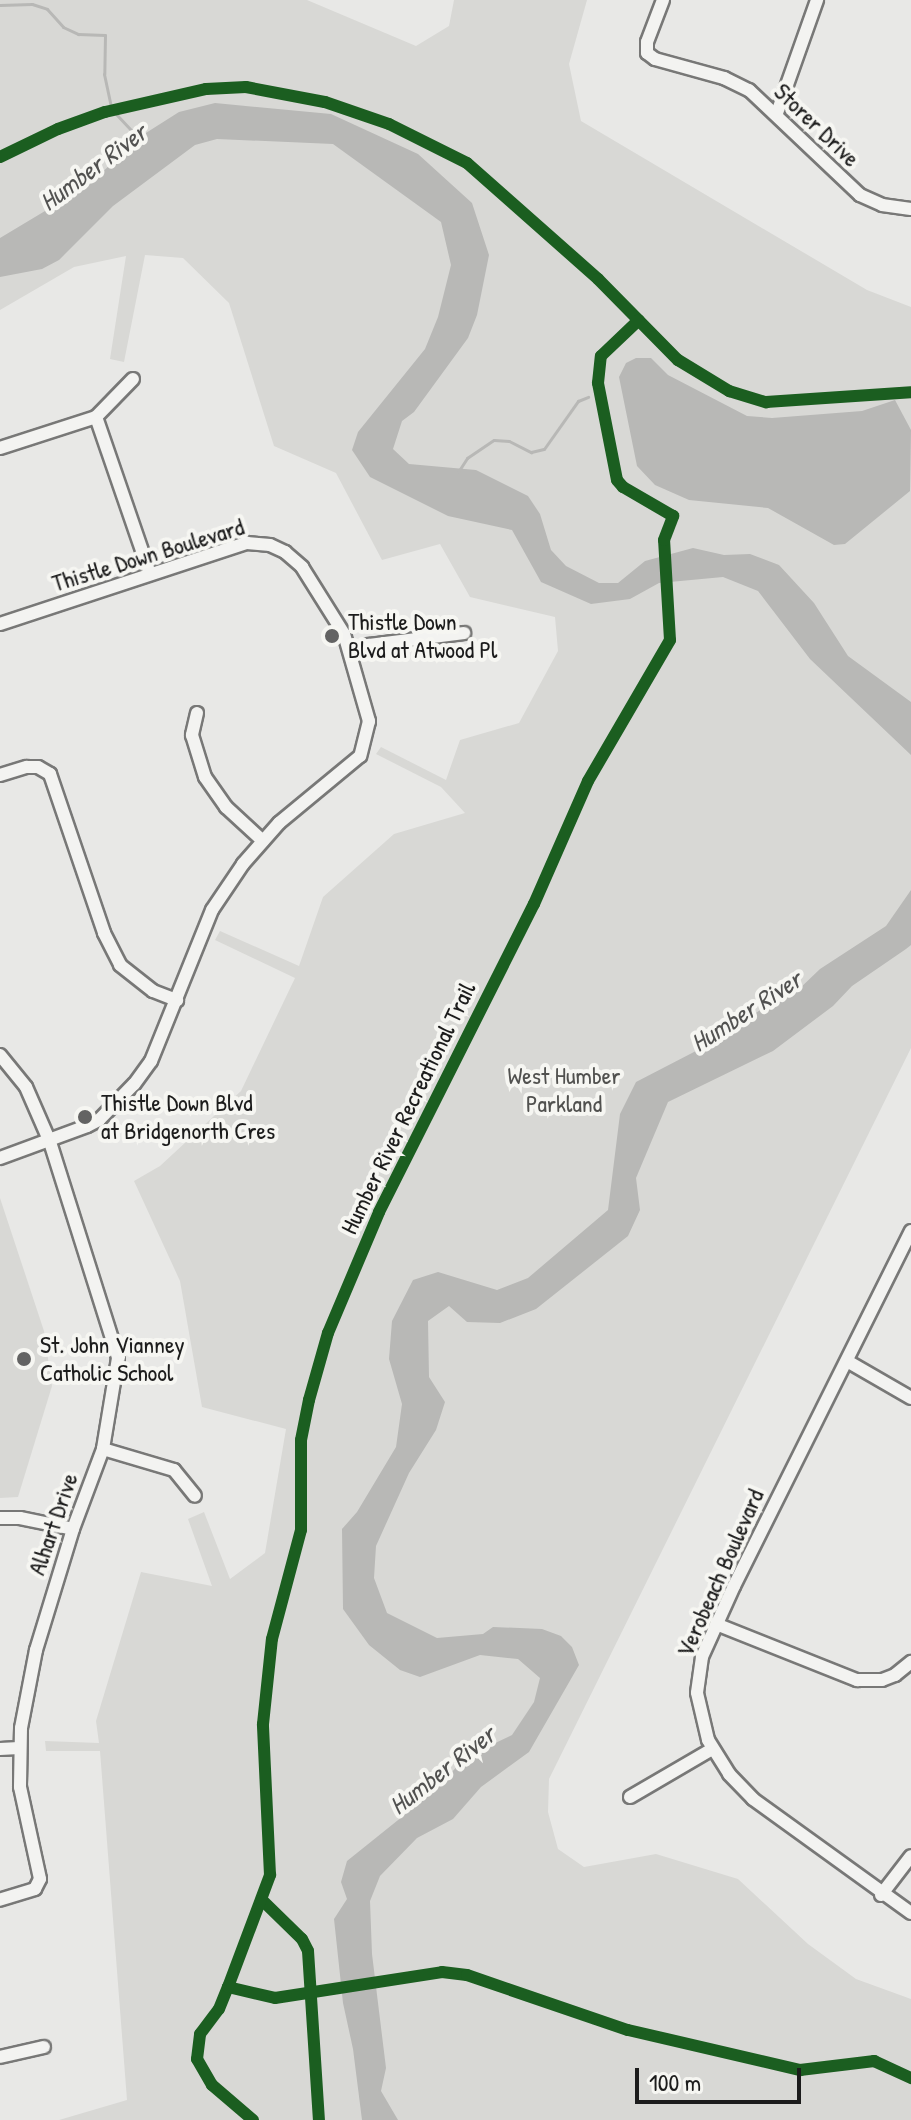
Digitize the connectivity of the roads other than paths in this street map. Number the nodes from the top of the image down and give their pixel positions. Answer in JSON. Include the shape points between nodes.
{"nodes":[{"id":1,"x":663,"y":0,"type":"edge"},
{"id":2,"x":817,"y":0,"type":"edge"},
{"id":3,"x":777,"y":113,"type":"junction"},
{"id":4,"x":911,"y":209,"type":"edge"},
{"id":5,"x":133,"y":379,"type":"dead end"},
{"id":6,"x":96,"y":417,"type":"junction"},
{"id":7,"x":0,"y":448,"type":"edge"},
{"id":8,"x":150,"y":574,"type":"junction"},
{"id":9,"x":0,"y":624,"type":"edge"},
{"id":10,"x":464,"y":633,"type":"dead end"},
{"id":11,"x":350,"y":651,"type":"junction"},
{"id":12,"x":197,"y":713,"type":"dead end"},
{"id":13,"x":0,"y":775,"type":"edge"},
{"id":14,"x":263,"y":841,"type":"junction"},
{"id":15,"x":177,"y":1000,"type":"junction"},
{"id":16,"x":0,"y":1055,"type":"edge"},
{"id":17,"x":50,"y":1142,"type":"junction"},
{"id":18,"x":0,"y":1158,"type":"edge"},
{"id":19,"x":911,"y":1231,"type":"edge"},
{"id":20,"x":847,"y":1361,"type":"junction"},
{"id":21,"x":911,"y":1398,"type":"edge"},
{"id":22,"x":103,"y":1449,"type":"junction"},
{"id":23,"x":195,"y":1496,"type":"dead end"},
{"id":24,"x":0,"y":1518,"type":"edge"},
{"id":25,"x":73,"y":1529,"type":"junction"},
{"id":26,"x":716,"y":1624,"type":"junction"},
{"id":27,"x":911,"y":1662,"type":"edge"},
{"id":28,"x":19,"y":1748,"type":"junction"},
{"id":29,"x":0,"y":1749,"type":"edge"},
{"id":30,"x":712,"y":1749,"type":"junction"},
{"id":31,"x":630,"y":1797,"type":"dead end"},
{"id":32,"x":911,"y":1856,"type":"edge"},
{"id":33,"x":881,"y":1895,"type":"junction"},
{"id":34,"x":0,"y":1900,"type":"edge"},
{"id":35,"x":911,"y":1913,"type":"edge"},
{"id":36,"x":44,"y":2047,"type":"dead end"},
{"id":37,"x":0,"y":2057,"type":"edge"}],
"edges":[{"from":1,"to":3,"type":"street","name":"Storer Drive","via":[[647,53],[724,78]]},
{"from":2,"to":3,"type":"street"},
{"from":3,"to":4,"type":"street","name":"Storer Drive","via":[[860,195]]},
{"from":5,"to":6,"type":"street"},
{"from":6,"to":7,"type":"street"},
{"from":6,"to":8,"type":"street"},
{"from":8,"to":9,"type":"street","name":"Thistle Down Boulevard"},
{"from":8,"to":11,"type":"street","name":"Thistle Down Boulevard","via":[[247,543],[270,545],[307,574]]},
{"from":10,"to":11,"type":"street"},
{"from":11,"to":14,"type":"street","name":"Thistle Down Boulevard","via":[[369,721],[360,756]]},
{"from":12,"to":14,"type":"street","via":[[192,735],[205,777],[226,807]]},
{"from":13,"to":15,"type":"street","via":[[27,767],[50,774],[104,933],[120,965],[141,984]]},
{"from":14,"to":15,"type":"street","name":"Thistle Down Boulevard","via":[[212,910]]},
{"from":15,"to":17,"type":"street","name":"Thistle Down Boulevard","via":[[151,1061],[128,1091],[99,1120]]},
{"from":16,"to":17,"type":"street","name":"Alhart Drive","via":[[26,1087]]},
{"from":17,"to":18,"type":"street","name":"Thistle Down Boulevard"},
{"from":17,"to":22,"type":"street","name":"Alhart Drive","via":[[118,1358]]},
{"from":19,"to":20,"type":"street","name":"Verobeach Boulevard"},
{"from":20,"to":21,"type":"street"},
{"from":20,"to":26,"type":"street","name":"Verobeach Boulevard"},
{"from":22,"to":23,"type":"street","via":[[174,1470]]},
{"from":22,"to":25,"type":"street","name":"Alhart Drive"},
{"from":24,"to":25,"type":"street"},
{"from":25,"to":28,"type":"street","name":"Alhart Drive","via":[[36,1650]]},
{"from":26,"to":27,"type":"street","via":[[857,1680],[882,1680]]},
{"from":26,"to":30,"type":"street","name":"Verobeach Boulevard","via":[[697,1678],[698,1707]]},
{"from":28,"to":29,"type":"street"},
{"from":28,"to":34,"type":"street","name":"Alhart Drive","via":[[20,1787],[40,1879],[35,1889]]},
{"from":30,"to":31,"type":"street"},
{"from":30,"to":33,"type":"street","name":"Verobeach Boulevard","via":[[753,1799]]},
{"from":32,"to":33,"type":"street"},
{"from":33,"to":35,"type":"street","name":"Verobeach Boulevard"},
{"from":36,"to":37,"type":"street"}]}
